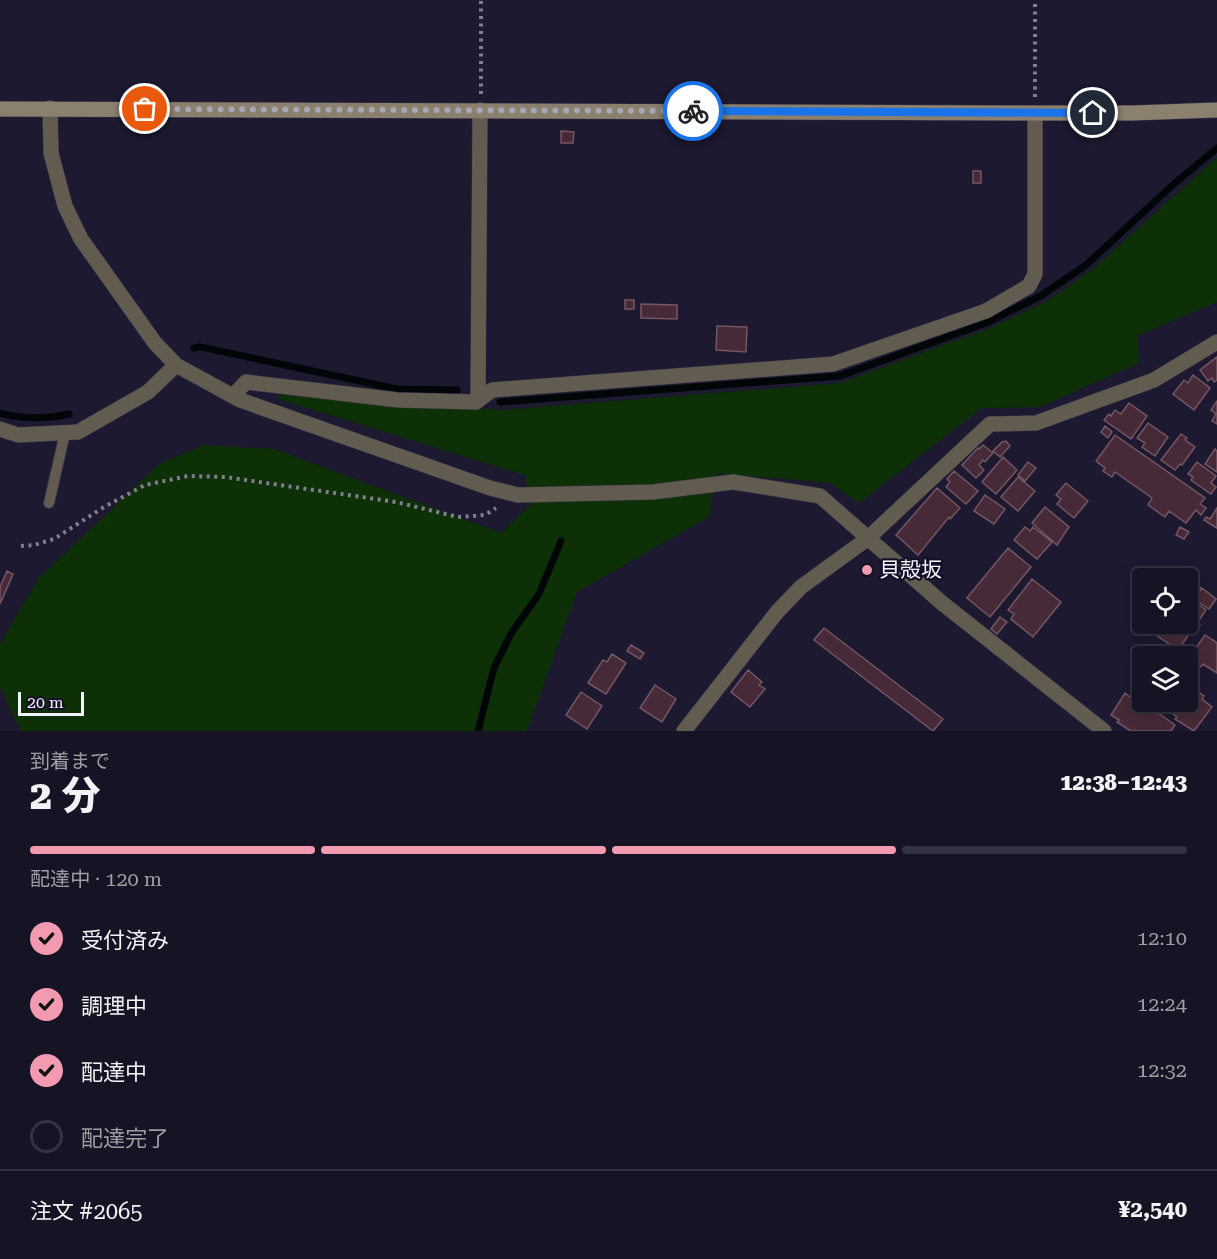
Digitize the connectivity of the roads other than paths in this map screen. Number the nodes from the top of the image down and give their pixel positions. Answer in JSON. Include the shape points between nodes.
{"nodes":[{"id":1,"x":50,"y":108,"type":"junction"},
{"id":2,"x":0,"y":109,"type":"edge"},
{"id":3,"x":480,"y":110,"type":"junction"},
{"id":4,"x":1217,"y":110,"type":"edge"},
{"id":5,"x":1035,"y":113,"type":"junction"},
{"id":6,"x":1217,"y":342,"type":"edge"},
{"id":7,"x":176,"y":365,"type":"junction"},
{"id":8,"x":233,"y":396,"type":"junction"},
{"id":9,"x":478,"y":400,"type":"junction"},
{"id":10,"x":0,"y":429,"type":"edge"},
{"id":11,"x":65,"y":433,"type":"junction"},
{"id":12,"x":49,"y":503,"type":"dead end"},
{"id":13,"x":867,"y":539,"type":"junction"},
{"id":14,"x":684,"y":731,"type":"edge"},
{"id":15,"x":1104,"y":731,"type":"edge"}],
"edges":[{"from":1,"to":2,"type":"street"},
{"from":1,"to":3,"type":"street"},
{"from":1,"to":7,"type":"street","via":[[51,153],[65,206],[81,239],[155,343]]},
{"from":3,"to":5,"type":"street"},
{"from":3,"to":9,"type":"street"},
{"from":4,"to":5,"type":"street"},
{"from":5,"to":9,"type":"street","via":[[1035,274],[1029,286],[986,311],[833,364],[492,390]]},
{"from":6,"to":13,"type":"street","via":[[1154,380],[1089,404],[1036,423],[990,424]]},
{"from":7,"to":8,"type":"street"},
{"from":7,"to":11,"type":"street","via":[[148,392],[78,432]]},
{"from":8,"to":9,"type":"street","via":[[246,382],[398,400]]},
{"from":8,"to":13,"type":"street","via":[[490,489],[513,494],[653,492],[733,482],[820,496]]},
{"from":10,"to":11,"type":"street","via":[[18,435]]},
{"from":11,"to":12,"type":"lane"},
{"from":13,"to":14,"type":"street","via":[[801,588],[777,612]]},
{"from":13,"to":15,"type":"street"}]}
